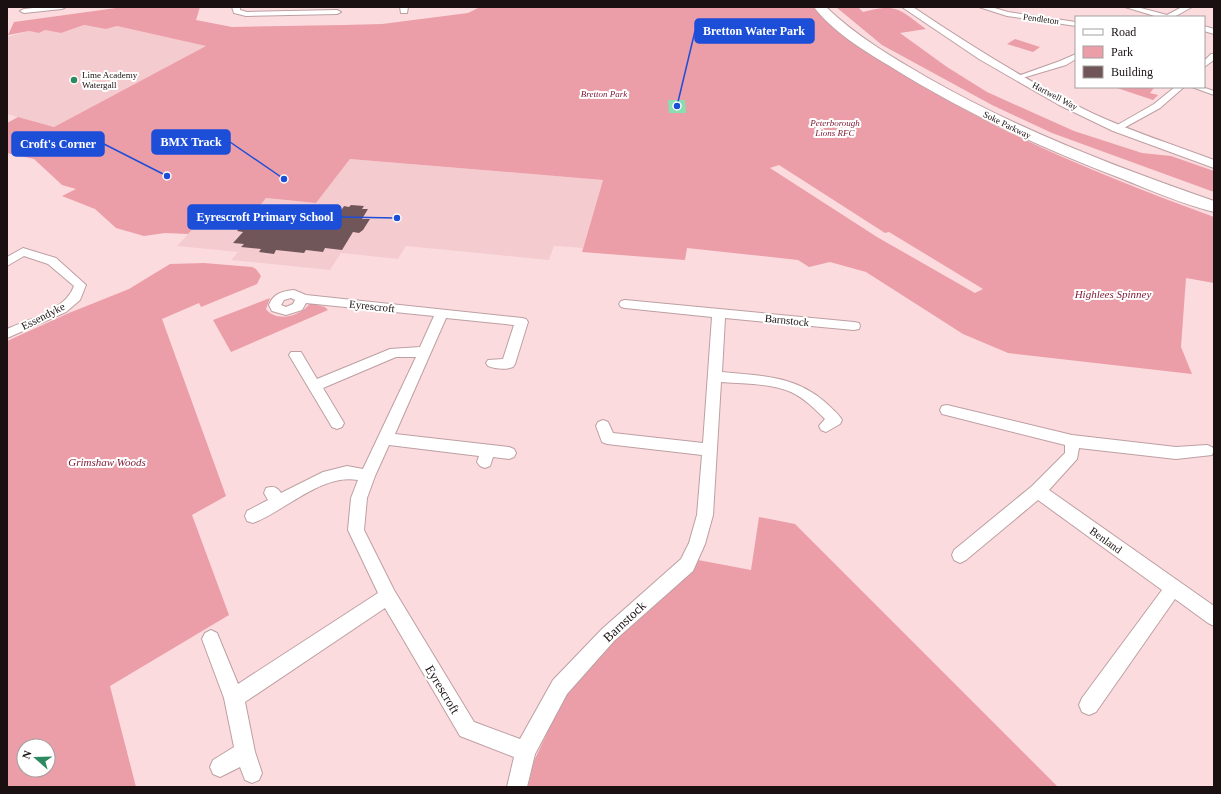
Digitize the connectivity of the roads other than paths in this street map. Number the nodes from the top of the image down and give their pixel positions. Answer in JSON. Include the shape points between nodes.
{"nodes":[{"id":1,"x":62,"y":7,"type":"edge"},
{"id":2,"x":236,"y":7,"type":"edge"},
{"id":3,"x":820,"y":7,"type":"edge"},
{"id":4,"x":829,"y":7,"type":"edge"},
{"id":5,"x":907,"y":7,"type":"edge"},
{"id":6,"x":983,"y":7,"type":"edge"},
{"id":7,"x":1129,"y":7,"type":"edge"},
{"id":8,"x":1188,"y":7,"type":"edge"},
{"id":9,"x":296,"y":10,"type":"edge"},
{"id":10,"x":24,"y":11,"type":"dead end"},
{"id":11,"x":337,"y":12,"type":"edge"},
{"id":12,"x":1163,"y":16,"type":"edge"},
{"id":13,"x":1169,"y":16,"type":"edge"},
{"id":14,"x":1075,"y":24,"type":"edge"},
{"id":15,"x":1214,"y":56,"type":"edge"},
{"id":16,"x":1075,"y":57,"type":"edge"},
{"id":17,"x":1063,"y":63,"type":"junction"},
{"id":18,"x":1208,"y":64,"type":"edge"},
{"id":19,"x":1075,"y":67,"type":"edge"},
{"id":20,"x":1019,"y":77,"type":"junction"},
{"id":21,"x":1179,"y":88,"type":"edge"},
{"id":22,"x":1198,"y":88,"type":"edge"},
{"id":23,"x":1214,"y":93,"type":"edge"},
{"id":24,"x":1117,"y":128,"type":"junction"},
{"id":25,"x":1214,"y":163,"type":"edge"},
{"id":26,"x":1214,"y":198,"type":"edge"},
{"id":27,"x":1214,"y":207,"type":"edge"},
{"id":28,"x":7,"y":262,"type":"edge"},
{"id":29,"x":302,"y":299,"type":"dead end"},
{"id":30,"x":634,"y":302,"type":"dead end"},
{"id":31,"x":442,"y":313,"type":"junction"},
{"id":32,"x":719,"y":313,"type":"junction"},
{"id":33,"x":854,"y":326,"type":"dead end"},
{"id":34,"x":7,"y":334,"type":"edge"},
{"id":35,"x":424,"y":352,"type":"junction"},
{"id":36,"x":296,"y":356,"type":"dead end"},
{"id":37,"x":493,"y":363,"type":"dead end"},
{"id":38,"x":715,"y":376,"type":"junction"},
{"id":39,"x":314,"y":386,"type":"junction"},
{"id":40,"x":947,"y":410,"type":"dead end"},
{"id":41,"x":337,"y":423,"type":"dead end"},
{"id":42,"x":603,"y":426,"type":"dead end"},
{"id":43,"x":826,"y":426,"type":"dead end"},
{"id":44,"x":386,"y":439,"type":"junction"},
{"id":45,"x":1072,"y":441,"type":"junction"},
{"id":46,"x":710,"y":450,"type":"junction"},
{"id":47,"x":1207,"y":451,"type":"dead end"},
{"id":48,"x":509,"y":453,"type":"dead end"},
{"id":49,"x":367,"y":476,"type":"junction"},
{"id":50,"x":1038,"y":491,"type":"junction"},
{"id":51,"x":253,"y":516,"type":"dead end"},
{"id":52,"x":960,"y":555,"type":"dead end"},
{"id":53,"x":1173,"y":588,"type":"junction"},
{"id":54,"x":388,"y":596,"type":"junction"},
{"id":55,"x":1214,"y":617,"type":"edge"},
{"id":56,"x":211,"y":639,"type":"dead end"},
{"id":57,"x":234,"y":698,"type":"junction"},
{"id":58,"x":1089,"y":705,"type":"dead end"},
{"id":59,"x":525,"y":751,"type":"junction"},
{"id":60,"x":245,"y":752,"type":"junction"},
{"id":61,"x":220,"y":767,"type":"dead end"},
{"id":62,"x":252,"y":773,"type":"dead end"},
{"id":63,"x":517,"y":787,"type":"edge"}],
"edges":[{"from":1,"to":10,"type":"street"},
{"from":2,"to":9,"type":"street","via":[[237,11],[246,14]]},
{"from":3,"to":27,"type":"highway","name":"Soke Parkway","via":[[847,32],[880,55],[945,94],[1028,136],[1145,183]]},
{"from":4,"to":26,"type":"highway","name":"Soke Parkway","via":[[887,53],[948,88],[1030,129],[1147,176]]},
{"from":5,"to":20,"type":"street","name":"Hartwell Way"},
{"from":6,"to":14,"type":"street","name":"Pendleton","via":[[1007,14]]},
{"from":7,"to":12,"type":"street"},
{"from":8,"to":13,"type":"street"},
{"from":9,"to":11,"type":"street"},
{"from":15,"to":18,"type":"street"},
{"from":16,"to":17,"type":"street"},
{"from":17,"to":19,"type":"street"},
{"from":17,"to":20,"type":"street"},
{"from":20,"to":24,"type":"street","name":"Hartwell Way"},
{"from":21,"to":24,"type":"street","via":[[1157,106]]},
{"from":22,"to":23,"type":"street"},
{"from":24,"to":25,"type":"street","name":"Hartwell Way"},
{"from":28,"to":34,"type":"street","name":"Essendyke","via":[[23,252],[52,261],[80,284],[76,297],[62,309]]},
{"from":29,"to":31,"type":"street","name":"Eyrescroft"},
{"from":30,"to":32,"type":"street","name":"Barnstock"},
{"from":31,"to":35,"type":"street","name":"Eyrescroft"},
{"from":31,"to":37,"type":"street","name":"Eyrescroft","via":[[522,322],[508,364]]},
{"from":32,"to":33,"type":"street","name":"Barnstock","via":[[841,321]]},
{"from":32,"to":38,"type":"street","name":"Barnstock"},
{"from":35,"to":39,"type":"street","via":[[395,352]]},
{"from":35,"to":44,"type":"street","name":"Eyrescroft"},
{"from":36,"to":39,"type":"street"},
{"from":38,"to":43,"type":"street","via":[[785,385],[797,389],[835,420]]},
{"from":38,"to":46,"type":"street","name":"Barnstock"},
{"from":39,"to":41,"type":"street"},
{"from":40,"to":45,"type":"street"},
{"from":42,"to":46,"type":"street","via":[[607,438]]},
{"from":44,"to":48,"type":"street","via":[[486,456]]},
{"from":44,"to":49,"type":"street","name":"Eyrescroft"},
{"from":45,"to":47,"type":"street","via":[[1176,453]]},
{"from":45,"to":50,"type":"street","via":[[1072,455]]},
{"from":46,"to":59,"type":"street","name":"Barnstock","via":[[705,515],[697,544],[687,565],[608,635],[560,687]]},
{"from":49,"to":51,"type":"street","via":[[347,472],[323,478],[275,498]]},
{"from":49,"to":54,"type":"street","name":"Eyrescroft","via":[[359,498],[356,530]]},
{"from":50,"to":52,"type":"street"},
{"from":50,"to":53,"type":"street","name":"Benland"},
{"from":53,"to":55,"type":"street","name":"Benland"},
{"from":53,"to":58,"type":"street"},
{"from":54,"to":57,"type":"street"},
{"from":54,"to":59,"type":"street","name":"Eyrescroft","via":[[467,729]]},
{"from":56,"to":57,"type":"street"},
{"from":57,"to":60,"type":"street"},
{"from":59,"to":63,"type":"street","name":"Barnstock"},
{"from":60,"to":61,"type":"street"},
{"from":60,"to":62,"type":"street"}]}
